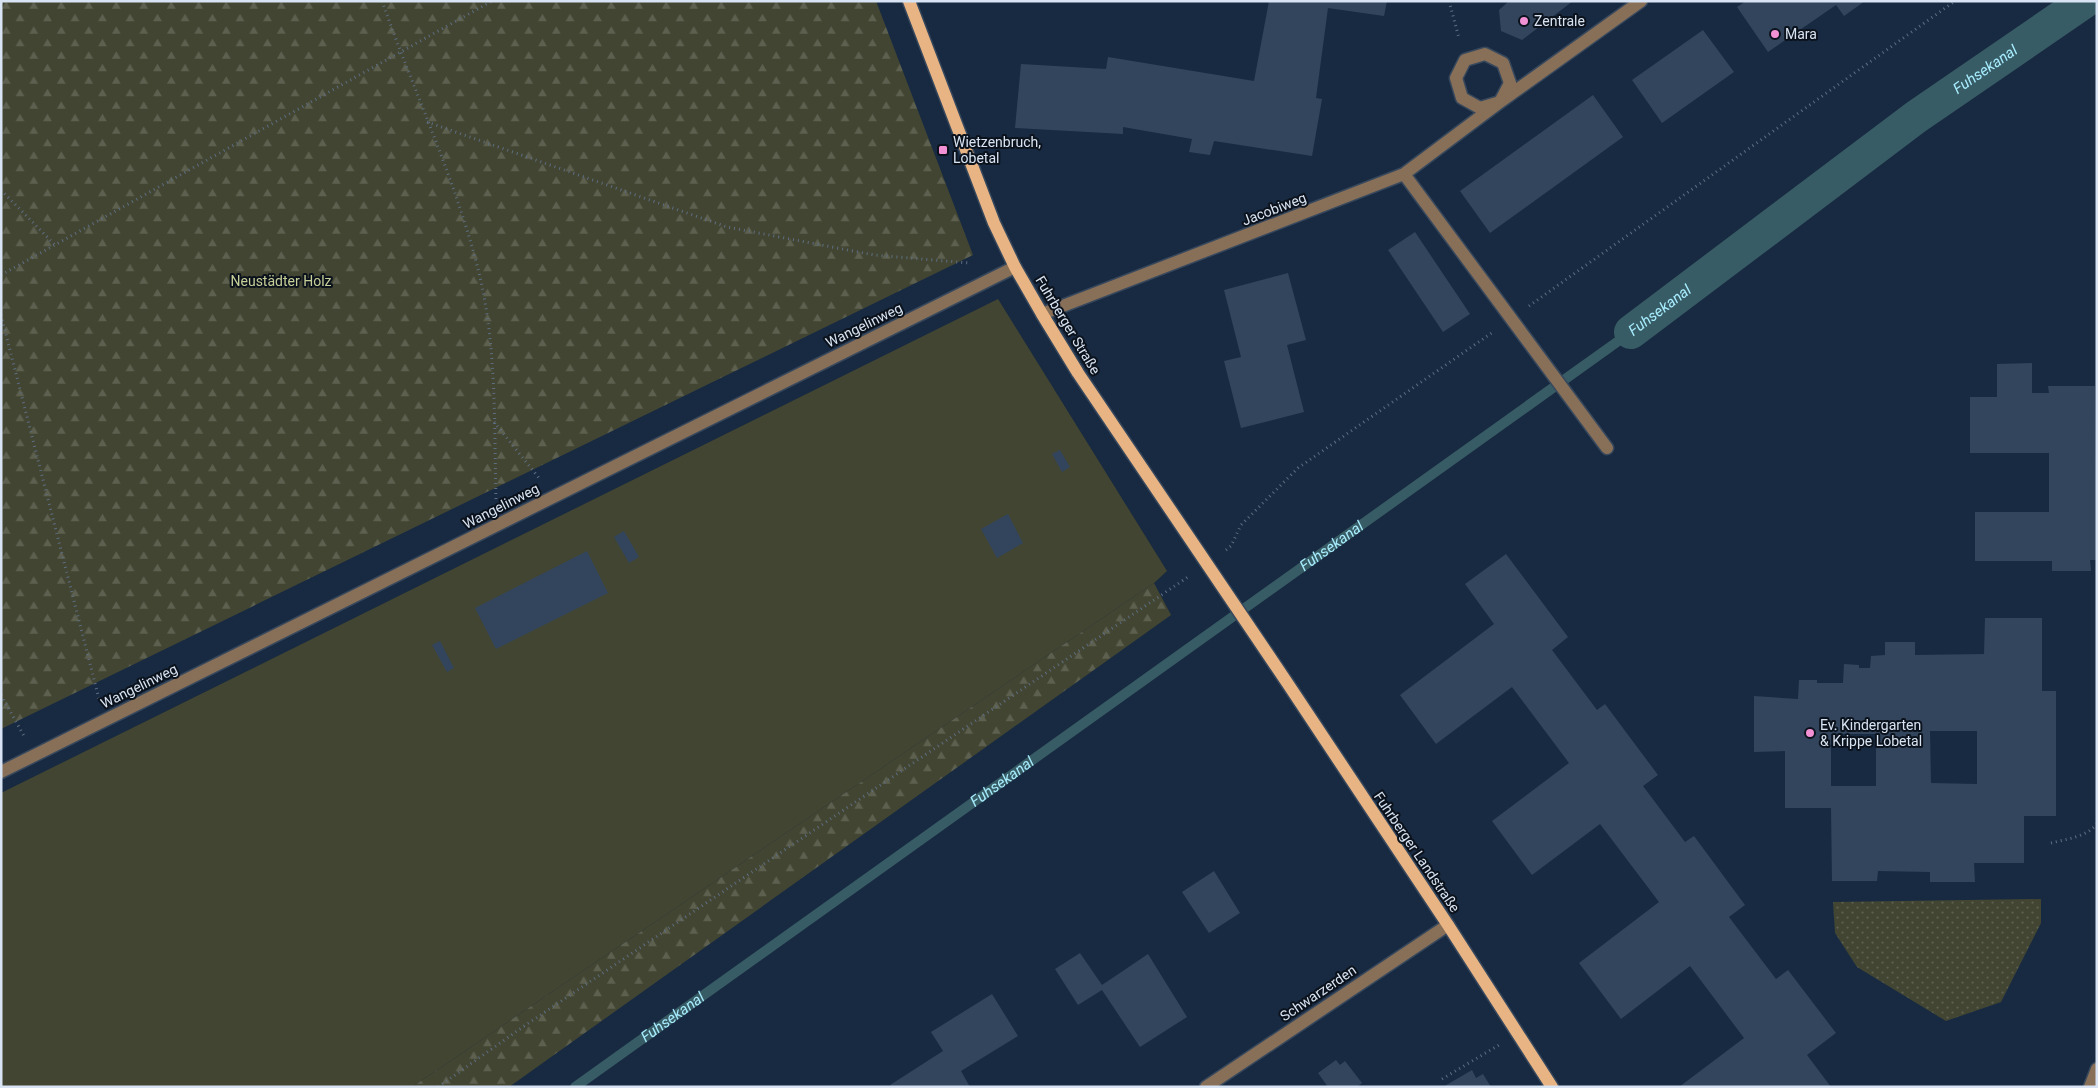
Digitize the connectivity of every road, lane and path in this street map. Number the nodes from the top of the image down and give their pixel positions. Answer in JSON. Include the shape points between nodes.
{"nodes":[{"id":1,"x":382,"y":1,"type":"edge"},
{"id":2,"x":492,"y":1,"type":"edge"},
{"id":3,"x":909,"y":1,"type":"edge"},
{"id":4,"x":1449,"y":1,"type":"edge"},
{"id":5,"x":1641,"y":1,"type":"edge"},
{"id":6,"x":400,"y":52,"type":"junction"},
{"id":7,"x":1465,"y":60,"type":"junction"},
{"id":8,"x":1500,"y":102,"type":"junction"},
{"id":9,"x":427,"y":122,"type":"junction"},
{"id":10,"x":1404,"y":174,"type":"junction"},
{"id":11,"x":1,"y":190,"type":"edge"},
{"id":12,"x":55,"y":245,"type":"junction"},
{"id":13,"x":977,"y":264,"type":"dead end"},
{"id":14,"x":1015,"y":267,"type":"junction"},
{"id":15,"x":1,"y":275,"type":"edge"},
{"id":16,"x":1042,"y":314,"type":"junction"},
{"id":17,"x":1,"y":315,"type":"edge"},
{"id":18,"x":494,"y":422,"type":"junction"},
{"id":19,"x":1607,"y":448,"type":"dead end"},
{"id":20,"x":554,"y":496,"type":"junction"},
{"id":21,"x":496,"y":525,"type":"junction"},
{"id":22,"x":1256,"y":636,"type":"joint"},
{"id":23,"x":1,"y":695,"type":"edge"},
{"id":24,"x":104,"y":720,"type":"junction"},
{"id":25,"x":34,"y":755,"type":"junction"},
{"id":26,"x":1,"y":772,"type":"edge"},
{"id":27,"x":2097,"y":824,"type":"edge"},
{"id":28,"x":2051,"y":843,"type":"dead end"},
{"id":29,"x":1448,"y":925,"type":"junction"},
{"id":30,"x":1516,"y":1031,"type":"junction"},
{"id":31,"x":2097,"y":1069,"type":"edge"},
{"id":32,"x":1442,"y":1080,"type":"dead end"},
{"id":33,"x":1206,"y":1087,"type":"edge"},
{"id":34,"x":1552,"y":1087,"type":"edge"},
{"id":35,"x":2090,"y":1087,"type":"edge"}],
"edges":[{"from":1,"to":6,"type":"path"},
{"from":2,"to":6,"type":"path"},
{"from":3,"to":14,"type":"main road","name":"Fuhrberger Straße","via":[[965,152]]},
{"from":4,"to":7,"type":"path"},
{"from":5,"to":8,"type":"street","name":"Jacobiweg"},
{"from":6,"to":9,"type":"path"},
{"from":6,"to":12,"type":"path"},
{"from":7,"to":8,"type":"street","name":"Jacobiweg","via":[[1456,78],[1462,98],[1480,108]]},
{"from":7,"to":8,"type":"street","via":[[1485,54],[1503,63],[1510,83]]},
{"from":8,"to":10,"type":"street","name":"Jacobiweg"},
{"from":9,"to":13,"type":"path","via":[[727,227],[874,254]]},
{"from":9,"to":18,"type":"path","via":[[453,186],[480,274],[493,354]]},
{"from":10,"to":16,"type":"street","name":"Jacobiweg"},
{"from":10,"to":19,"type":"street"},
{"from":11,"to":12,"type":"path"},
{"from":12,"to":15,"type":"path"},
{"from":14,"to":16,"type":"main road","name":"Fuhrberger Straße"},
{"from":14,"to":20,"type":"street","name":"Wangelinweg"},
{"from":16,"to":22,"type":"main road","name":"Fuhrberger Straße","via":[[1078,373]]},
{"from":17,"to":24,"type":"path"},
{"from":18,"to":20,"type":"path"},
{"from":18,"to":21,"type":"path"},
{"from":20,"to":21,"type":"street","name":"Wangelinweg"},
{"from":21,"to":24,"type":"street","name":"Wangelinweg"},
{"from":22,"to":29,"type":"main road","name":"Fuhrberger Landstraße"},
{"from":23,"to":25,"type":"path"},
{"from":24,"to":25,"type":"street","name":"Wangelinweg"},
{"from":25,"to":26,"type":"street","name":"Wangelinweg"},
{"from":27,"to":28,"type":"path","via":[[2077,837]]},
{"from":29,"to":30,"type":"main road","name":"Fuhrberger Landstraße"},
{"from":29,"to":33,"type":"street","name":"Schwarzerden"},
{"from":30,"to":32,"type":"path","via":[[1506,1041]]},
{"from":30,"to":34,"type":"main road","name":"Fuhrberger Landstraße"},
{"from":31,"to":35,"type":"street"}]}
